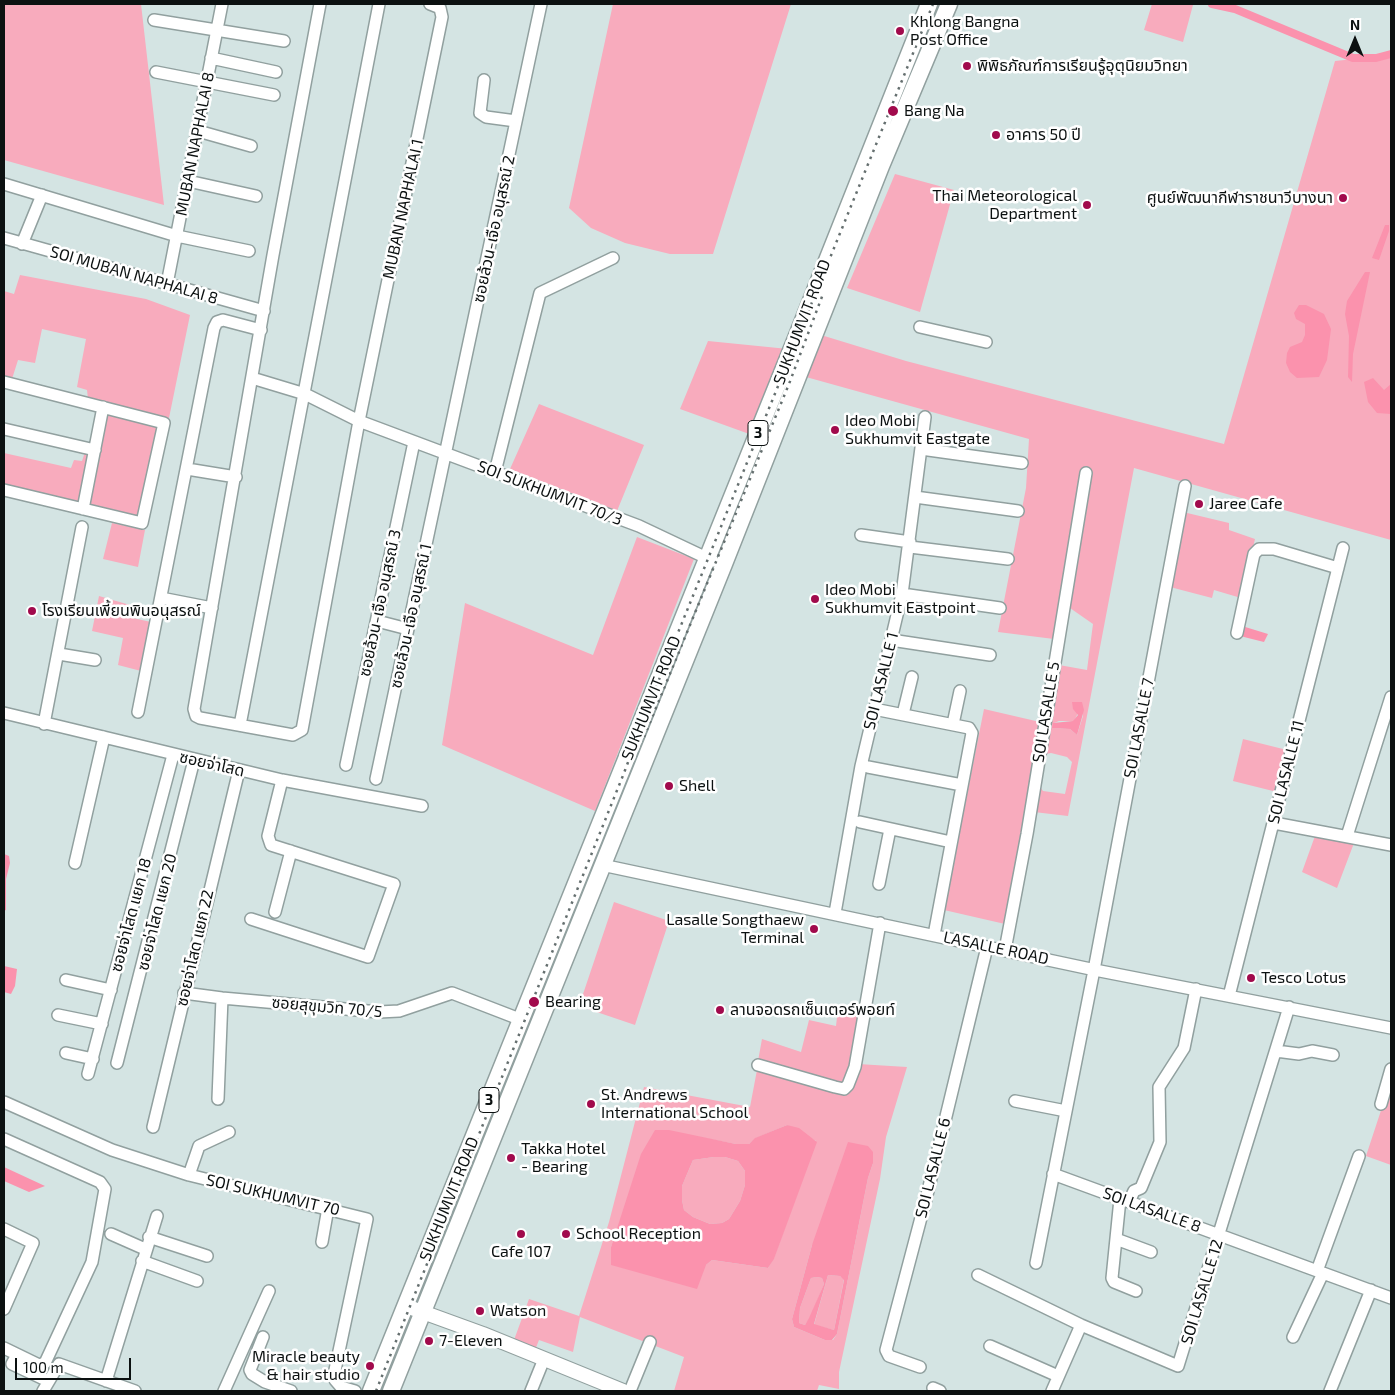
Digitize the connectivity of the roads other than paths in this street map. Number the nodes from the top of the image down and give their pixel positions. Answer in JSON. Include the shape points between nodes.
{"nodes":[{"id":1,"x":222,"y":4,"type":"edge"},
{"id":2,"x":320,"y":4,"type":"edge"},
{"id":3,"x":379,"y":4,"type":"edge"},
{"id":4,"x":430,"y":4,"type":"edge"},
{"id":5,"x":542,"y":4,"type":"edge"},
{"id":6,"x":929,"y":4,"type":"edge"},
{"id":7,"x":948,"y":4,"type":"edge"},
{"id":8,"x":154,"y":20,"type":"dead end"},
{"id":9,"x":217,"y":30,"type":"junction"},
{"id":10,"x":284,"y":41,"type":"dead end"},
{"id":11,"x":211,"y":58,"type":"junction"},
{"id":12,"x":156,"y":72,"type":"dead end"},
{"id":13,"x":276,"y":72,"type":"dead end"},
{"id":14,"x":484,"y":80,"type":"dead end"},
{"id":15,"x":206,"y":82,"type":"junction"},
{"id":16,"x":274,"y":95,"type":"dead end"},
{"id":17,"x":516,"y":121,"type":"junction"},
{"id":18,"x":198,"y":131,"type":"junction"},
{"id":19,"x":251,"y":146,"type":"dead end"},
{"id":20,"x":188,"y":181,"type":"junction"},
{"id":21,"x":4,"y":184,"type":"edge"},
{"id":22,"x":42,"y":195,"type":"junction"},
{"id":23,"x":256,"y":196,"type":"dead end"},
{"id":24,"x":177,"y":236,"type":"junction"},
{"id":25,"x":4,"y":239,"type":"edge"},
{"id":26,"x":22,"y":244,"type":"junction"},
{"id":27,"x":249,"y":251,"type":"dead end"},
{"id":28,"x":613,"y":258,"type":"dead end"},
{"id":29,"x":167,"y":284,"type":"junction"},
{"id":30,"x":264,"y":311,"type":"junction"},
{"id":31,"x":920,"y":326,"type":"dead end"},
{"id":32,"x":261,"y":330,"type":"junction"},
{"id":33,"x":986,"y":342,"type":"dead end"},
{"id":34,"x":252,"y":378,"type":"junction"},
{"id":35,"x":4,"y":382,"type":"edge"},
{"id":36,"x":305,"y":394,"type":"junction"},
{"id":37,"x":104,"y":407,"type":"junction"},
{"id":38,"x":925,"y":417,"type":"dead end"},
{"id":39,"x":359,"y":421,"type":"junction"},
{"id":40,"x":4,"y":429,"type":"edge"},
{"id":41,"x":414,"y":442,"type":"junction"},
{"id":42,"x":921,"y":449,"type":"junction"},
{"id":43,"x":95,"y":450,"type":"junction"},
{"id":44,"x":446,"y":453,"type":"junction"},
{"id":45,"x":1022,"y":463,"type":"dead end"},
{"id":46,"x":187,"y":469,"type":"junction"},
{"id":47,"x":495,"y":472,"type":"junction"},
{"id":48,"x":1086,"y":473,"type":"dead end"},
{"id":49,"x":236,"y":477,"type":"junction"},
{"id":50,"x":1185,"y":486,"type":"dead end"},
{"id":51,"x":4,"y":490,"type":"edge"},
{"id":52,"x":915,"y":497,"type":"junction"},
{"id":53,"x":83,"y":509,"type":"junction"},
{"id":54,"x":1018,"y":511,"type":"dead end"},
{"id":55,"x":82,"y":527,"type":"dead end"},
{"id":56,"x":861,"y":535,"type":"dead end"},
{"id":57,"x":910,"y":544,"type":"junction"},
{"id":58,"x":1343,"y":548,"type":"dead end"},
{"id":59,"x":707,"y":559,"type":"junction"},
{"id":60,"x":1008,"y":559,"type":"dead end"},
{"id":61,"x":724,"y":564,"type":"junction"},
{"id":62,"x":1338,"y":568,"type":"junction"},
{"id":63,"x":902,"y":594,"type":"junction"},
{"id":64,"x":161,"y":598,"type":"junction"},
{"id":65,"x":212,"y":608,"type":"junction"},
{"id":66,"x":1000,"y":608,"type":"dead end"},
{"id":67,"x":377,"y":621,"type":"junction"},
{"id":68,"x":408,"y":628,"type":"junction"},
{"id":69,"x":1237,"y":633,"type":"dead end"},
{"id":70,"x":891,"y":640,"type":"junction"},
{"id":71,"x":59,"y":654,"type":"junction"},
{"id":72,"x":990,"y":655,"type":"dead end"},
{"id":73,"x":95,"y":660,"type":"dead end"},
{"id":74,"x":912,"y":677,"type":"dead end"},
{"id":75,"x":960,"y":691,"type":"dead end"},
{"id":76,"x":1391,"y":697,"type":"edge"},
{"id":77,"x":879,"y":710,"type":"dead end"},
{"id":78,"x":138,"y":712,"type":"dead end"},
{"id":79,"x":4,"y":714,"type":"edge"},
{"id":80,"x":903,"y":714,"type":"junction"},
{"id":81,"x":44,"y":724,"type":"junction"},
{"id":82,"x":953,"y":724,"type":"junction"},
{"id":83,"x":240,"y":725,"type":"junction"},
{"id":84,"x":104,"y":737,"type":"junction"},
{"id":85,"x":173,"y":755,"type":"junction"},
{"id":86,"x":194,"y":760,"type":"junction"},
{"id":87,"x":346,"y":765,"type":"dead end"},
{"id":88,"x":868,"y":767,"type":"dead end"},
{"id":89,"x":239,"y":770,"type":"junction"},
{"id":90,"x":376,"y":779,"type":"dead end"},
{"id":91,"x":282,"y":780,"type":"junction"},
{"id":92,"x":962,"y":785,"type":"junction"},
{"id":93,"x":422,"y":806,"type":"dead end"},
{"id":94,"x":860,"y":822,"type":"dead end"},
{"id":95,"x":1274,"y":823,"type":"junction"},
{"id":96,"x":890,"y":829,"type":"junction"},
{"id":97,"x":1347,"y":836,"type":"junction"},
{"id":98,"x":951,"y":842,"type":"junction"},
{"id":99,"x":1391,"y":845,"type":"edge"},
{"id":100,"x":291,"y":851,"type":"junction"},
{"id":101,"x":586,"y":861,"type":"junction"},
{"id":102,"x":75,"y":863,"type":"dead end"},
{"id":103,"x":602,"y":865,"type":"junction"},
{"id":104,"x":879,"y":884,"type":"dead end"},
{"id":105,"x":275,"y":912,"type":"dead end"},
{"id":106,"x":835,"y":913,"type":"junction"},
{"id":107,"x":251,"y":919,"type":"dead end"},
{"id":108,"x":880,"y":923,"type":"junction"},
{"id":109,"x":934,"y":935,"type":"junction"},
{"id":110,"x":987,"y":947,"type":"junction"},
{"id":111,"x":1005,"y":950,"type":"junction"},
{"id":112,"x":1094,"y":970,"type":"junction"},
{"id":113,"x":66,"y":980,"type":"dead end"},
{"id":114,"x":1196,"y":989,"type":"junction"},
{"id":115,"x":112,"y":990,"type":"junction"},
{"id":116,"x":184,"y":993,"type":"junction"},
{"id":117,"x":1229,"y":996,"type":"junction"},
{"id":118,"x":222,"y":998,"type":"junction"},
{"id":119,"x":1289,"y":1007,"type":"junction"},
{"id":120,"x":58,"y":1015,"type":"dead end"},
{"id":121,"x":522,"y":1020,"type":"junction"},
{"id":122,"x":102,"y":1024,"type":"junction"},
{"id":123,"x":1391,"y":1028,"type":"edge"},
{"id":124,"x":1276,"y":1051,"type":"junction"},
{"id":125,"x":66,"y":1053,"type":"dead end"},
{"id":126,"x":1333,"y":1055,"type":"dead end"},
{"id":127,"x":93,"y":1059,"type":"junction"},
{"id":128,"x":117,"y":1063,"type":"dead end"},
{"id":129,"x":758,"y":1065,"type":"dead end"},
{"id":130,"x":1391,"y":1069,"type":"edge"},
{"id":131,"x":88,"y":1074,"type":"dead end"},
{"id":132,"x":218,"y":1098,"type":"dead end"},
{"id":133,"x":1015,"y":1101,"type":"dead end"},
{"id":134,"x":4,"y":1102,"type":"edge"},
{"id":135,"x":1380,"y":1104,"type":"dead end"},
{"id":136,"x":1066,"y":1112,"type":"junction"},
{"id":137,"x":153,"y":1127,"type":"dead end"},
{"id":138,"x":229,"y":1132,"type":"dead end"},
{"id":139,"x":4,"y":1139,"type":"edge"},
{"id":140,"x":1359,"y":1156,"type":"dead end"},
{"id":141,"x":1054,"y":1174,"type":"junction"},
{"id":142,"x":189,"y":1175,"type":"junction"},
{"id":143,"x":1141,"y":1188,"type":"junction"},
{"id":144,"x":1125,"y":1200,"type":"junction"},
{"id":145,"x":1141,"y":1206,"type":"junction"},
{"id":146,"x":328,"y":1208,"type":"junction"},
{"id":147,"x":157,"y":1216,"type":"dead end"},
{"id":148,"x":4,"y":1229,"type":"edge"},
{"id":149,"x":111,"y":1234,"type":"dead end"},
{"id":150,"x":1219,"y":1235,"type":"junction"},
{"id":151,"x":150,"y":1237,"type":"junction"},
{"id":152,"x":1116,"y":1239,"type":"junction"},
{"id":153,"x":322,"y":1242,"type":"dead end"},
{"id":154,"x":146,"y":1249,"type":"junction"},
{"id":155,"x":1151,"y":1252,"type":"dead end"},
{"id":156,"x":206,"y":1256,"type":"dead end"},
{"id":157,"x":142,"y":1261,"type":"junction"},
{"id":158,"x":1036,"y":1263,"type":"dead end"},
{"id":159,"x":1320,"y":1272,"type":"junction"},
{"id":160,"x":978,"y":1274,"type":"dead end"},
{"id":161,"x":197,"y":1281,"type":"dead end"},
{"id":162,"x":1371,"y":1290,"type":"junction"},
{"id":163,"x":269,"y":1291,"type":"dead end"},
{"id":164,"x":1136,"y":1291,"type":"dead end"},
{"id":165,"x":1391,"y":1298,"type":"edge"},
{"id":166,"x":406,"y":1306,"type":"junction"},
{"id":167,"x":4,"y":1309,"type":"edge"},
{"id":168,"x":424,"y":1312,"type":"junction"},
{"id":169,"x":1081,"y":1325,"type":"junction"},
{"id":170,"x":263,"y":1337,"type":"dead end"},
{"id":171,"x":1293,"y":1337,"type":"dead end"},
{"id":172,"x":650,"y":1342,"type":"dead end"},
{"id":173,"x":990,"y":1346,"type":"dead end"},
{"id":174,"x":4,"y":1348,"type":"edge"},
{"id":175,"x":544,"y":1359,"type":"junction"},
{"id":176,"x":11,"y":1360,"type":"edge"},
{"id":177,"x":920,"y":1367,"type":"dead end"},
{"id":178,"x":1058,"y":1376,"type":"junction"},
{"id":179,"x":106,"y":1381,"type":"junction"},
{"id":180,"x":45,"y":1386,"type":"edge"},
{"id":181,"x":608,"y":1388,"type":"edge"},
{"id":182,"x":135,"y":1391,"type":"edge"},
{"id":183,"x":224,"y":1391,"type":"edge"},
{"id":184,"x":291,"y":1391,"type":"edge"},
{"id":185,"x":354,"y":1391,"type":"edge"},
{"id":186,"x":371,"y":1391,"type":"edge"},
{"id":187,"x":391,"y":1391,"type":"edge"},
{"id":188,"x":531,"y":1391,"type":"edge"},
{"id":189,"x":623,"y":1391,"type":"edge"},
{"id":190,"x":630,"y":1391,"type":"edge"},
{"id":191,"x":1052,"y":1391,"type":"edge"},
{"id":192,"x":1330,"y":1391,"type":"edge"}],
"edges":[{"from":1,"to":9,"type":"street","name":"MUBAN NAPHALAI 8"},
{"from":2,"to":30,"type":"street"},
{"from":3,"to":36,"type":"street"},
{"from":4,"to":39,"type":"street","name":"MUBAN NAPHALAI 1","via":[[440,8],[442,17]]},
{"from":5,"to":17,"type":"street","name":"ซอยล้วน-เจือ อนุสรณ์ 2"},
{"from":6,"to":59,"type":"highway","name":"SUKHUMVIT ROAD","number":"3"},
{"from":7,"to":61,"type":"highway","name":"SUKHUMVIT ROAD","number":"3"},
{"from":8,"to":9,"type":"street"},
{"from":9,"to":10,"type":"street"},
{"from":9,"to":11,"type":"street","name":"MUBAN NAPHALAI 8"},
{"from":11,"to":13,"type":"street"},
{"from":11,"to":15,"type":"street","name":"MUBAN NAPHALAI 8"},
{"from":12,"to":15,"type":"street"},
{"from":14,"to":17,"type":"street","via":[[480,113],[486,117]]},
{"from":15,"to":16,"type":"street"},
{"from":15,"to":18,"type":"street","name":"MUBAN NAPHALAI 8"},
{"from":17,"to":44,"type":"street","name":"ซอยล้วน-เจือ อนุสรณ์ 2"},
{"from":18,"to":19,"type":"street"},
{"from":18,"to":20,"type":"street","name":"MUBAN NAPHALAI 8"},
{"from":20,"to":23,"type":"street"},
{"from":20,"to":24,"type":"street","name":"MUBAN NAPHALAI 8"},
{"from":21,"to":22,"type":"street"},
{"from":22,"to":24,"type":"street"},
{"from":22,"to":26,"type":"street"},
{"from":24,"to":27,"type":"street"},
{"from":24,"to":29,"type":"street","name":"MUBAN NAPHALAI 8"},
{"from":25,"to":26,"type":"street","name":"SOI MUBAN NAPHALAI 8"},
{"from":26,"to":29,"type":"street","name":"SOI MUBAN NAPHALAI 8"},
{"from":28,"to":47,"type":"street","via":[[540,293]]},
{"from":29,"to":30,"type":"street","name":"SOI MUBAN NAPHALAI 8"},
{"from":30,"to":32,"type":"street"},
{"from":31,"to":33,"type":"street"},
{"from":32,"to":34,"type":"street"},
{"from":32,"to":46,"type":"street","via":[[223,320],[217,322]]},
{"from":34,"to":36,"type":"street","name":"SOI SUKHUMVIT 70/3"},
{"from":34,"to":49,"type":"street"},
{"from":35,"to":37,"type":"street"},
{"from":36,"to":39,"type":"street","name":"SOI SUKHUMVIT 70/3"},
{"from":36,"to":83,"type":"street"},
{"from":37,"to":43,"type":"street"},
{"from":37,"to":53,"type":"street","via":[[164,422],[142,522]]},
{"from":38,"to":42,"type":"street","name":"SOI LASALLE 1"},
{"from":39,"to":41,"type":"street","name":"SOI SUKHUMVIT 70/3"},
{"from":39,"to":83,"type":"street","via":[[302,730],[293,735]]},
{"from":40,"to":43,"type":"street"},
{"from":41,"to":44,"type":"street","name":"SOI SUKHUMVIT 70/3"},
{"from":41,"to":67,"type":"street","name":"ซอยล้วน-เจือ อนุสรณ์ 3"},
{"from":42,"to":45,"type":"street"},
{"from":42,"to":52,"type":"street","name":"SOI LASALLE 1"},
{"from":43,"to":53,"type":"street"},
{"from":44,"to":47,"type":"street","name":"SOI SUKHUMVIT 70/3"},
{"from":44,"to":68,"type":"street","name":"ซอยล้วน-เจือ อนุสรณ์ 1"},
{"from":46,"to":49,"type":"street"},
{"from":46,"to":64,"type":"street"},
{"from":47,"to":59,"type":"street","name":"SOI SUKHUMVIT 70/3","via":[[639,526]]},
{"from":48,"to":111,"type":"street","name":"SOI LASALLE 5"},
{"from":49,"to":65,"type":"street"},
{"from":50,"to":112,"type":"street","name":"SOI LASALLE 7"},
{"from":51,"to":53,"type":"street"},
{"from":52,"to":54,"type":"street"},
{"from":52,"to":57,"type":"street","name":"SOI LASALLE 1"},
{"from":55,"to":71,"type":"street"},
{"from":56,"to":57,"type":"street"},
{"from":57,"to":60,"type":"street"},
{"from":57,"to":63,"type":"street","name":"SOI LASALLE 1"},
{"from":58,"to":62,"type":"street","name":"SOI LASALLE 11"},
{"from":59,"to":61,"type":"street","name":"SOI SUKHUMVIT 70/3"},
{"from":59,"to":101,"type":"highway","name":"SUKHUMVIT ROAD","number":"3"},
{"from":61,"to":103,"type":"highway","name":"SUKHUMVIT ROAD","number":"3"},
{"from":62,"to":69,"type":"street","via":[[1274,549],[1259,549],[1254,554]]},
{"from":62,"to":95,"type":"street","name":"SOI LASALLE 11"},
{"from":63,"to":66,"type":"street"},
{"from":63,"to":70,"type":"street","name":"SOI LASALLE 1"},
{"from":64,"to":65,"type":"street"},
{"from":64,"to":78,"type":"street"},
{"from":65,"to":83,"type":"street","via":[[194,709],[196,716]]},
{"from":67,"to":68,"type":"street"},
{"from":67,"to":87,"type":"street","name":"ซอยล้วน-เจือ อนุสรณ์ 3"},
{"from":68,"to":90,"type":"street","name":"ซอยล้วน-เจือ อนุสรณ์ 1"},
{"from":70,"to":72,"type":"street"},
{"from":70,"to":106,"type":"street","name":"SOI LASALLE 1","via":[[861,766]]},
{"from":71,"to":73,"type":"street"},
{"from":71,"to":81,"type":"street"},
{"from":74,"to":80,"type":"street"},
{"from":75,"to":82,"type":"street"},
{"from":76,"to":97,"type":"street"},
{"from":77,"to":80,"type":"street"},
{"from":79,"to":81,"type":"street","name":"ซอยจ่าโสด"},
{"from":80,"to":82,"type":"street"},
{"from":81,"to":84,"type":"street","name":"ซอยจ่าโสด"},
{"from":82,"to":92,"type":"street","via":[[969,728],[972,733]]},
{"from":84,"to":85,"type":"street","name":"ซอยจ่าโสด"},
{"from":84,"to":102,"type":"street"},
{"from":85,"to":86,"type":"street","name":"ซอยจ่าโสด"},
{"from":85,"to":115,"type":"street","name":"ซอยจ่าโสด แยก 18"},
{"from":86,"to":89,"type":"street","name":"ซอยจ่าโสด"},
{"from":86,"to":128,"type":"street","name":"ซอยจ่าโสด แยก 20"},
{"from":88,"to":92,"type":"street"},
{"from":89,"to":91,"type":"street","name":"ซอยจ่าโสด"},
{"from":89,"to":116,"type":"street","name":"ซอยจ่าโสด แยก 22"},
{"from":91,"to":93,"type":"street","name":"ซอยจ่าโสด"},
{"from":91,"to":100,"type":"street","via":[[268,841]]},
{"from":92,"to":98,"type":"street"},
{"from":94,"to":96,"type":"street"},
{"from":95,"to":97,"type":"street"},
{"from":95,"to":117,"type":"street","name":"SOI LASALLE 11"},
{"from":96,"to":98,"type":"street"},
{"from":96,"to":104,"type":"street"},
{"from":97,"to":99,"type":"street"},
{"from":98,"to":109,"type":"street"},
{"from":100,"to":105,"type":"street"},
{"from":100,"to":107,"type":"street","via":[[394,884],[368,957]]},
{"from":101,"to":103,"type":"highway"},
{"from":101,"to":121,"type":"highway","name":"SUKHUMVIT ROAD","number":"3"},
{"from":103,"to":106,"type":"street","name":"LASALLE ROAD"},
{"from":103,"to":168,"type":"highway","name":"SUKHUMVIT ROAD","number":"3"},
{"from":106,"to":108,"type":"street","name":"LASALLE ROAD"},
{"from":108,"to":109,"type":"street","name":"LASALLE ROAD"},
{"from":108,"to":129,"type":"street","via":[[855,1067],[848,1085],[844,1089]]},
{"from":109,"to":110,"type":"street","name":"LASALLE ROAD"},
{"from":110,"to":111,"type":"street","name":"LASALLE ROAD"},
{"from":110,"to":177,"type":"street","name":"SOI LASALLE 6","via":[[928,1195],[886,1350],[889,1356]]},
{"from":111,"to":112,"type":"street","name":"LASALLE ROAD"},
{"from":112,"to":114,"type":"street","name":"LASALLE ROAD"},
{"from":112,"to":136,"type":"street"},
{"from":113,"to":115,"type":"street"},
{"from":114,"to":117,"type":"street","name":"LASALLE ROAD"},
{"from":114,"to":143,"type":"street","via":[[1184,1048],[1159,1087],[1161,1134]]},
{"from":115,"to":122,"type":"street","name":"ซอยจ่าโสด แยก 18"},
{"from":116,"to":118,"type":"street","name":"ซอยสุขุมวิท 70/5"},
{"from":116,"to":137,"type":"street","name":"ซอยจ่าโสด แยก 22"},
{"from":117,"to":119,"type":"street","name":"LASALLE ROAD"},
{"from":118,"to":121,"type":"street","name":"ซอยสุขุมวิท 70/5","via":[[391,1012],[452,993]]},
{"from":118,"to":132,"type":"street"},
{"from":119,"to":123,"type":"street","name":"LASALLE ROAD"},
{"from":119,"to":124,"type":"street","name":"SOI LASALLE 12"},
{"from":120,"to":122,"type":"street"},
{"from":121,"to":166,"type":"highway","name":"SUKHUMVIT ROAD","number":"3"},
{"from":122,"to":127,"type":"street","name":"ซอยจ่าโสด แยก 18"},
{"from":124,"to":126,"type":"street"},
{"from":124,"to":150,"type":"street","name":"SOI LASALLE 12"},
{"from":125,"to":127,"type":"street"},
{"from":127,"to":131,"type":"street","name":"ซอยจ่าโสด แยก 18"},
{"from":130,"to":135,"type":"street"},
{"from":133,"to":136,"type":"street"},
{"from":134,"to":142,"type":"street","name":"SOI SUKHUMVIT 70","via":[[112,1150]]},
{"from":136,"to":141,"type":"street"},
{"from":138,"to":142,"type":"street","via":[[199,1146]]},
{"from":139,"to":176,"type":"street","via":[[100,1182],[105,1189],[92,1262],[44,1363]]},
{"from":140,"to":159,"type":"street"},
{"from":141,"to":144,"type":"street","name":"SOI LASALLE 8"},
{"from":141,"to":158,"type":"street"},
{"from":142,"to":146,"type":"street","name":"SOI SUKHUMVIT 70"},
{"from":143,"to":144,"type":"street"},
{"from":143,"to":145,"type":"street","via":[[1145,1196]]},
{"from":144,"to":145,"type":"street","name":"SOI LASALLE 8"},
{"from":144,"to":152,"type":"street"},
{"from":145,"to":150,"type":"street","name":"SOI LASALLE 8"},
{"from":146,"to":153,"type":"street"},
{"from":146,"to":185,"type":"street","name":"SOI SUKHUMVIT 70","via":[[367,1218],[335,1370],[335,1380],[341,1387]]},
{"from":147,"to":151,"type":"street"},
{"from":148,"to":167,"type":"street","via":[[32,1243]]},
{"from":149,"to":154,"type":"street"},
{"from":150,"to":159,"type":"street","name":"SOI LASALLE 8"},
{"from":150,"to":169,"type":"street","name":"SOI LASALLE 12","via":[[1178,1366]]},
{"from":151,"to":154,"type":"street"},
{"from":151,"to":156,"type":"street"},
{"from":152,"to":155,"type":"street"},
{"from":152,"to":164,"type":"street","via":[[1112,1278],[1114,1282]]},
{"from":154,"to":157,"type":"street"},
{"from":157,"to":161,"type":"street"},
{"from":157,"to":179,"type":"street"},
{"from":159,"to":162,"type":"street","name":"SOI LASALLE 8"},
{"from":159,"to":171,"type":"street"},
{"from":160,"to":169,"type":"street","name":"SOI LASALLE 12"},
{"from":162,"to":165,"type":"street","name":"SOI LASALLE 8"},
{"from":162,"to":192,"type":"street"},
{"from":163,"to":183,"type":"street"},
{"from":166,"to":168,"type":"main road"},
{"from":166,"to":186,"type":"highway","name":"SUKHUMVIT ROAD","number":"3"},
{"from":168,"to":175,"type":"main road"},
{"from":168,"to":187,"type":"highway","name":"SUKHUMVIT ROAD","number":"3"},
{"from":169,"to":178,"type":"street"},
{"from":170,"to":184,"type":"street","via":[[250,1370],[252,1374]]},
{"from":172,"to":190,"type":"street"},
{"from":173,"to":178,"type":"street"},
{"from":174,"to":176,"type":"street"},
{"from":175,"to":181,"type":"main road"},
{"from":175,"to":188,"type":"street"},
{"from":176,"to":180,"type":"street"},
{"from":178,"to":191,"type":"street"},
{"from":179,"to":180,"type":"street","via":[[61,1364],[57,1365]]},
{"from":179,"to":182,"type":"street"},
{"from":181,"to":189,"type":"main road"}]}
